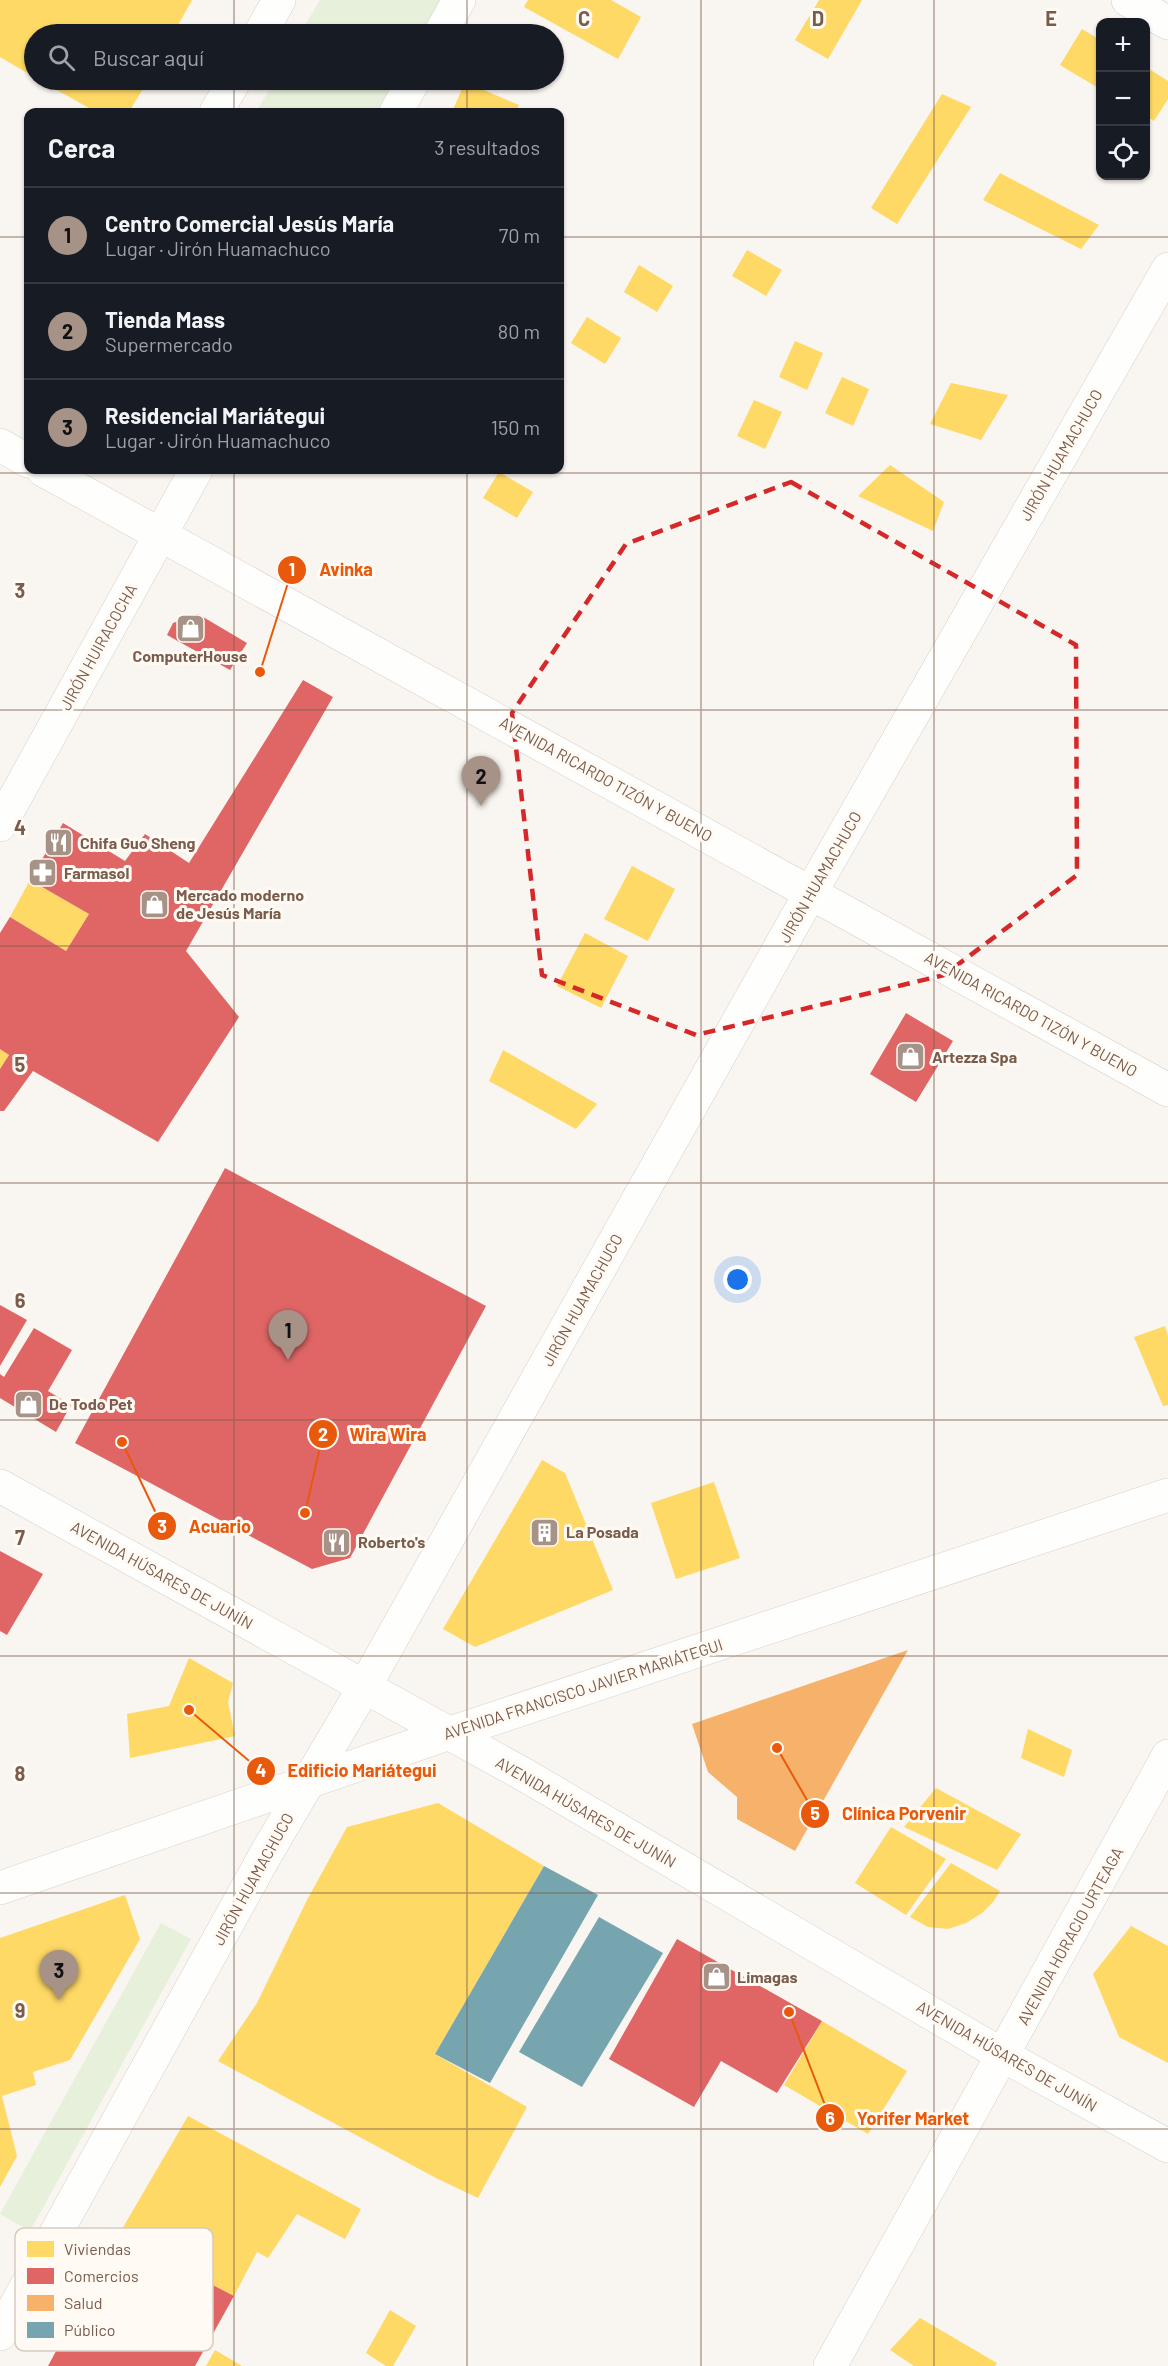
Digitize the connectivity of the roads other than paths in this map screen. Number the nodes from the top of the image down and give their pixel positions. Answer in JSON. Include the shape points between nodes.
{"nodes":[{"id":1,"x":279,"y":0,"type":"edge"},
{"id":2,"x":459,"y":0,"type":"edge"},
{"id":3,"x":1128,"y":0,"type":"edge"},
{"id":4,"x":1168,"y":23,"type":"edge"},
{"id":5,"x":266,"y":24,"type":"edge"},
{"id":6,"x":446,"y":24,"type":"edge"},
{"id":7,"x":229,"y":90,"type":"edge"},
{"id":8,"x":408,"y":90,"type":"edge"},
{"id":9,"x":218,"y":108,"type":"edge"},
{"id":10,"x":398,"y":108,"type":"edge"},
{"id":11,"x":1168,"y":269,"type":"edge"},
{"id":12,"x":55,"y":474,"type":"edge"},
{"id":13,"x":194,"y":474,"type":"edge"},
{"id":14,"x":160,"y":535,"type":"junction"},
{"id":15,"x":0,"y":825,"type":"edge"},
{"id":16,"x":811,"y":892,"type":"junction"},
{"id":17,"x":1168,"y":1090,"type":"edge"},
{"id":18,"x":0,"y":1485,"type":"edge"},
{"id":19,"x":1168,"y":1495,"type":"edge"},
{"id":20,"x":365,"y":1686,"type":"junction"},
{"id":21,"x":450,"y":1733,"type":"junction"},
{"id":22,"x":1168,"y":1756,"type":"edge"},
{"id":23,"x":307,"y":1783,"type":"junction"},
{"id":24,"x":0,"y":1888,"type":"edge"},
{"id":25,"x":1004,"y":2056,"type":"junction"},
{"id":26,"x":1168,"y":2146,"type":"edge"},
{"id":27,"x":59,"y":2228,"type":"edge"},
{"id":28,"x":15,"y":2307,"type":"edge"},
{"id":29,"x":0,"y":2334,"type":"edge"},
{"id":30,"x":830,"y":2366,"type":"edge"}],
"edges":[{"from":1,"to":5,"type":"street"},
{"from":2,"to":6,"type":"street"},
{"from":3,"to":4,"type":"street"},
{"from":7,"to":9,"type":"street"},
{"from":8,"to":10,"type":"street"},
{"from":11,"to":16,"type":"street","name":"JIRÓN HUAMACHUCO"},
{"from":12,"to":14,"type":"street","name":"AVENIDA RICARDO TIZÓN Y BUENO"},
{"from":13,"to":14,"type":"street","name":"JIRÓN HUIRACOCHA"},
{"from":14,"to":15,"type":"street","name":"JIRÓN HUIRACOCHA"},
{"from":14,"to":16,"type":"street","name":"AVENIDA RICARDO TIZÓN Y BUENO"},
{"from":16,"to":17,"type":"street","name":"AVENIDA RICARDO TIZÓN Y BUENO"},
{"from":16,"to":20,"type":"street","name":"JIRÓN HUAMACHUCO"},
{"from":18,"to":20,"type":"street","name":"AVENIDA HÚSARES DE JUNÍN"},
{"from":19,"to":21,"type":"street","name":"AVENIDA FRANCISCO JAVIER MARIÁTEGUI"},
{"from":20,"to":21,"type":"street","name":"AVENIDA HÚSARES DE JUNÍN"},
{"from":20,"to":23,"type":"street","name":"JIRÓN HUAMACHUCO"},
{"from":21,"to":23,"type":"street","name":"AVENIDA FRANCISCO JAVIER MARIÁTEGUI"},
{"from":21,"to":25,"type":"street","name":"AVENIDA HÚSARES DE JUNÍN"},
{"from":22,"to":25,"type":"street","name":"AVENIDA HORACIO URTEAGA"},
{"from":23,"to":24,"type":"street","name":"AVENIDA FRANCISCO JAVIER MARIÁTEGUI"},
{"from":23,"to":27,"type":"street","name":"JIRÓN HUAMACHUCO"},
{"from":25,"to":26,"type":"street","name":"AVENIDA HÚSARES DE JUNÍN"},
{"from":25,"to":30,"type":"street","name":"AVENIDA HORACIO URTEAGA"},
{"from":28,"to":29,"type":"street","name":"JIRÓN HUAMACHUCO"}]}
